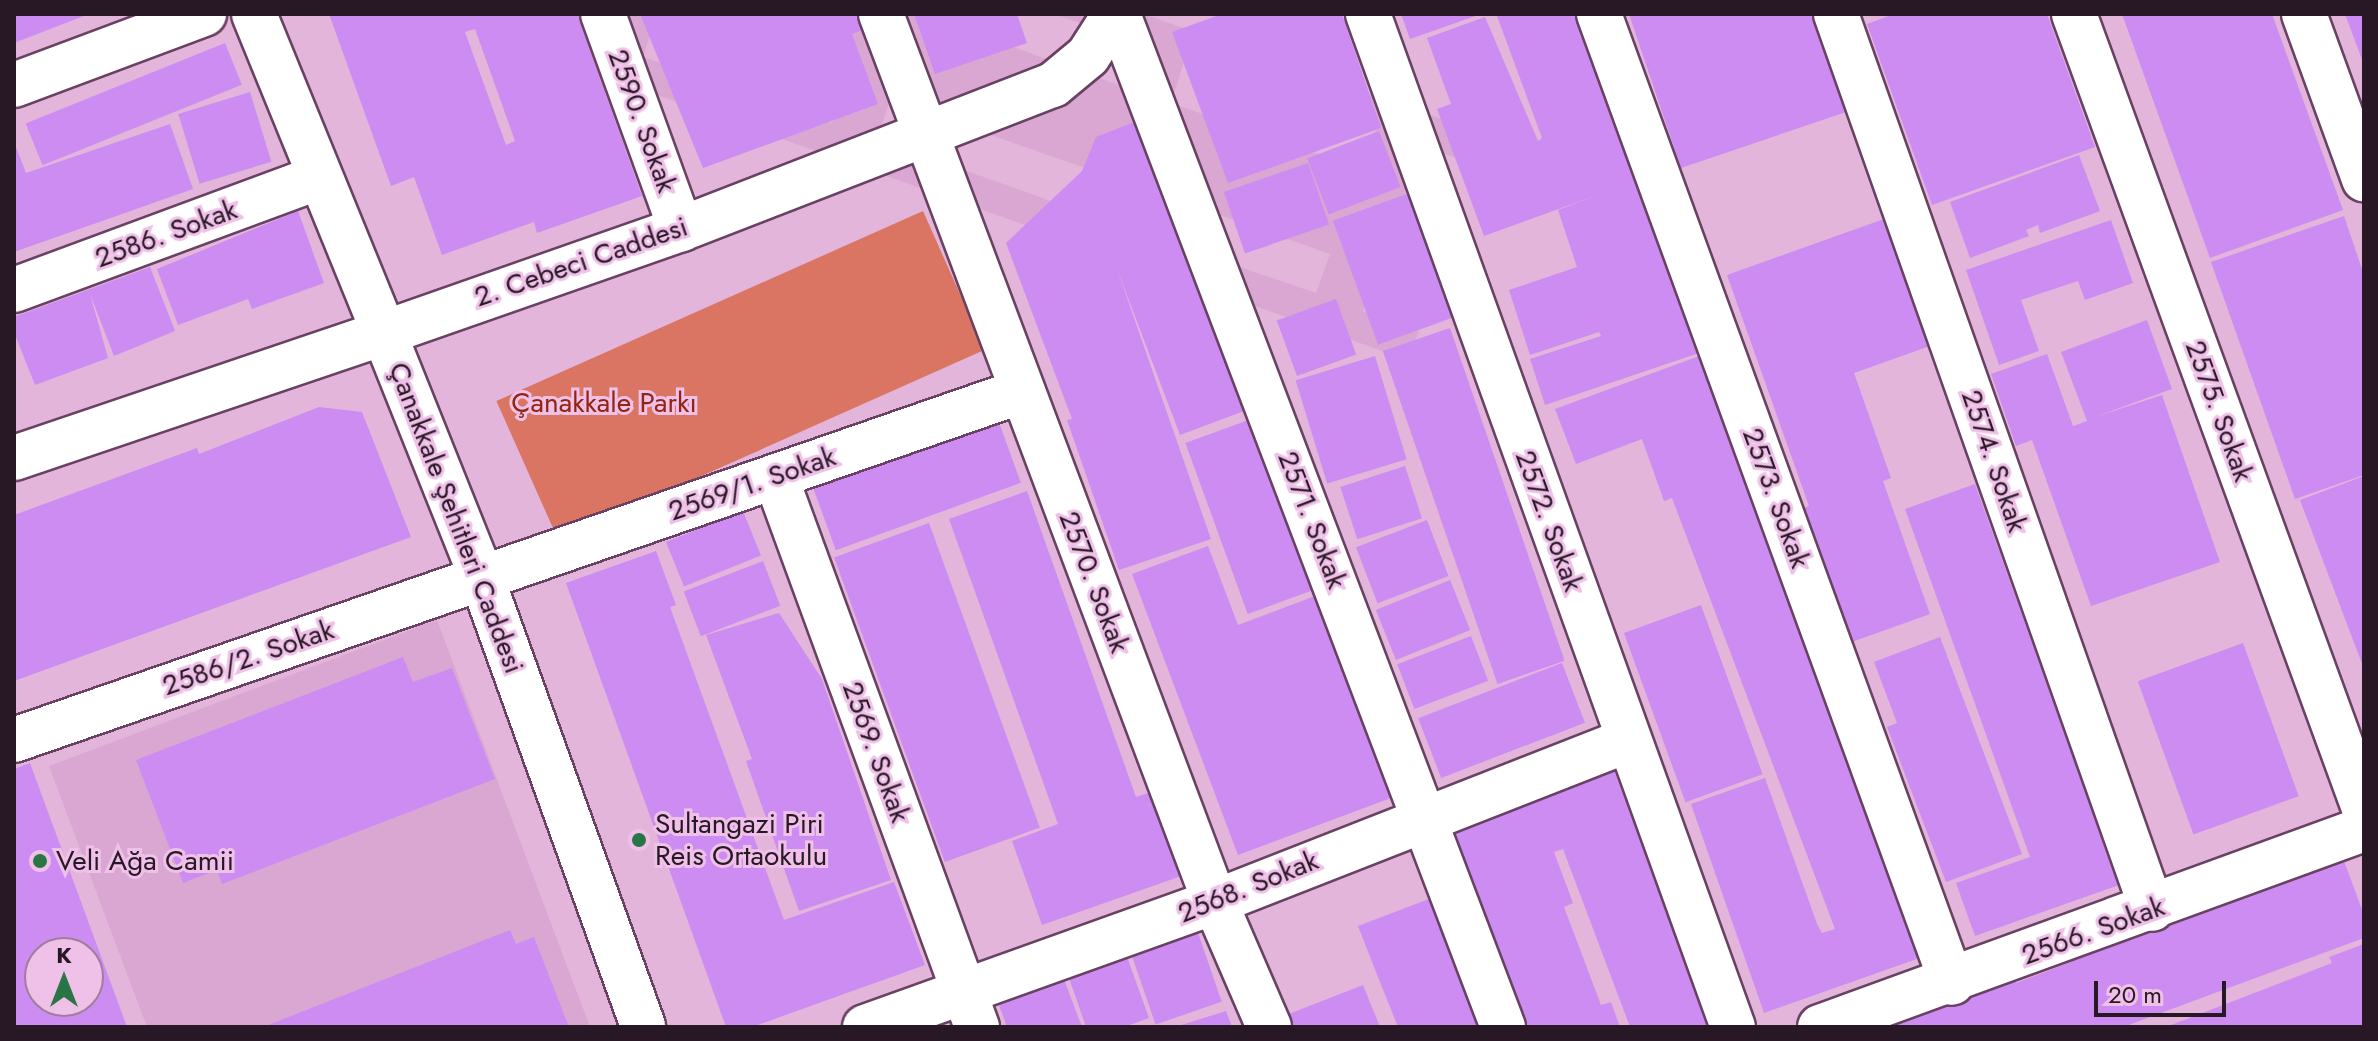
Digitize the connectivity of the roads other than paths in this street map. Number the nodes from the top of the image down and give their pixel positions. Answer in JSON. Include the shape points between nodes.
{"nodes":[{"id":1,"x":204,"y":14,"type":"edge"},
{"id":2,"x":254,"y":14,"type":"edge"},
{"id":3,"x":603,"y":14,"type":"edge"},
{"id":4,"x":881,"y":14,"type":"edge"},
{"id":5,"x":1116,"y":14,"type":"edge"},
{"id":6,"x":1368,"y":14,"type":"edge"},
{"id":7,"x":1599,"y":14,"type":"edge"},
{"id":8,"x":1836,"y":14,"type":"edge"},
{"id":9,"x":2074,"y":14,"type":"edge"},
{"id":10,"x":2304,"y":14,"type":"edge"},
{"id":11,"x":14,"y":85,"type":"edge"},
{"id":12,"x":924,"y":134,"type":"junction"},
{"id":13,"x":319,"y":177,"type":"junction"},
{"id":14,"x":2364,"y":179,"type":"edge"},
{"id":15,"x":681,"y":229,"type":"junction"},
{"id":16,"x":14,"y":290,"type":"edge"},
{"id":17,"x":384,"y":333,"type":"junction"},
{"id":18,"x":1022,"y":391,"type":"junction"},
{"id":19,"x":14,"y":458,"type":"edge"},
{"id":20,"x":776,"y":478,"type":"junction"},
{"id":21,"x":481,"y":576,"type":"junction"},
{"id":22,"x":14,"y":740,"type":"edge"},
{"id":23,"x":1628,"y":740,"type":"junction"},
{"id":24,"x":2364,"y":808,"type":"edge"},
{"id":25,"x":1425,"y":815,"type":"junction"},
{"id":26,"x":2364,"y":829,"type":"edge"},
{"id":27,"x":1215,"y":902,"type":"junction"},
{"id":28,"x":2152,"y":909,"type":"junction"},
{"id":29,"x":1952,"y":983,"type":"junction"},
{"id":30,"x":970,"y":1009,"type":"edge"},
{"id":31,"x":643,"y":1027,"type":"edge"},
{"id":32,"x":865,"y":1027,"type":"edge"},
{"id":33,"x":1269,"y":1027,"type":"edge"},
{"id":34,"x":1503,"y":1027,"type":"edge"},
{"id":35,"x":1733,"y":1027,"type":"edge"},
{"id":36,"x":1820,"y":1027,"type":"edge"}],
"edges":[{"from":1,"to":11,"type":"street"},
{"from":2,"to":13,"type":"street","name":"Çanakkale Şehitleri Caddesi"},
{"from":3,"to":15,"type":"street","name":"2590. Sokak"},
{"from":4,"to":12,"type":"street","name":"2570. Sokak"},
{"from":5,"to":12,"type":"street","name":"2. Cebeci Caddesi","via":[[1088,56],[1053,85]]},
{"from":5,"to":25,"type":"street","name":"2571. Sokak"},
{"from":6,"to":23,"type":"street","name":"2572. Sokak"},
{"from":7,"to":29,"type":"street","name":"2573. Sokak"},
{"from":8,"to":28,"type":"street","name":"2574. Sokak"},
{"from":9,"to":24,"type":"street","name":"2575. Sokak"},
{"from":10,"to":14,"type":"street"},
{"from":12,"to":15,"type":"street","name":"2. Cebeci Caddesi"},
{"from":12,"to":18,"type":"street","name":"2570. Sokak"},
{"from":13,"to":16,"type":"street","name":"2586. Sokak"},
{"from":13,"to":17,"type":"street","name":"Çanakkale Şehitleri Caddesi"},
{"from":15,"to":17,"type":"street","name":"2. Cebeci Caddesi"},
{"from":17,"to":19,"type":"street","name":"2. Cebeci Caddesi"},
{"from":17,"to":21,"type":"street","name":"Çanakkale Şehitleri Caddesi"},
{"from":18,"to":20,"type":"street","name":"2569/1. Sokak"},
{"from":18,"to":27,"type":"street","name":"2570. Sokak"},
{"from":20,"to":21,"type":"street","name":"2569/1. Sokak"},
{"from":20,"to":30,"type":"street","name":"2569. Sokak"},
{"from":21,"to":22,"type":"street","name":"2586/2. Sokak"},
{"from":21,"to":31,"type":"street","name":"Çanakkale Şehitleri Caddesi"},
{"from":23,"to":25,"type":"street","name":"2568. Sokak"},
{"from":23,"to":35,"type":"street","name":"2572. Sokak"},
{"from":25,"to":27,"type":"street","name":"2568. Sokak"},
{"from":25,"to":34,"type":"street","name":"2571. Sokak"},
{"from":26,"to":28,"type":"street","name":"2566. Sokak"},
{"from":27,"to":30,"type":"street","name":"2568. Sokak"},
{"from":27,"to":33,"type":"street","name":"2570. Sokak"},
{"from":28,"to":29,"type":"street","name":"2566. Sokak"},
{"from":29,"to":36,"type":"street","name":"2566. Sokak"},
{"from":30,"to":32,"type":"street","name":"2568. Sokak"}]}
